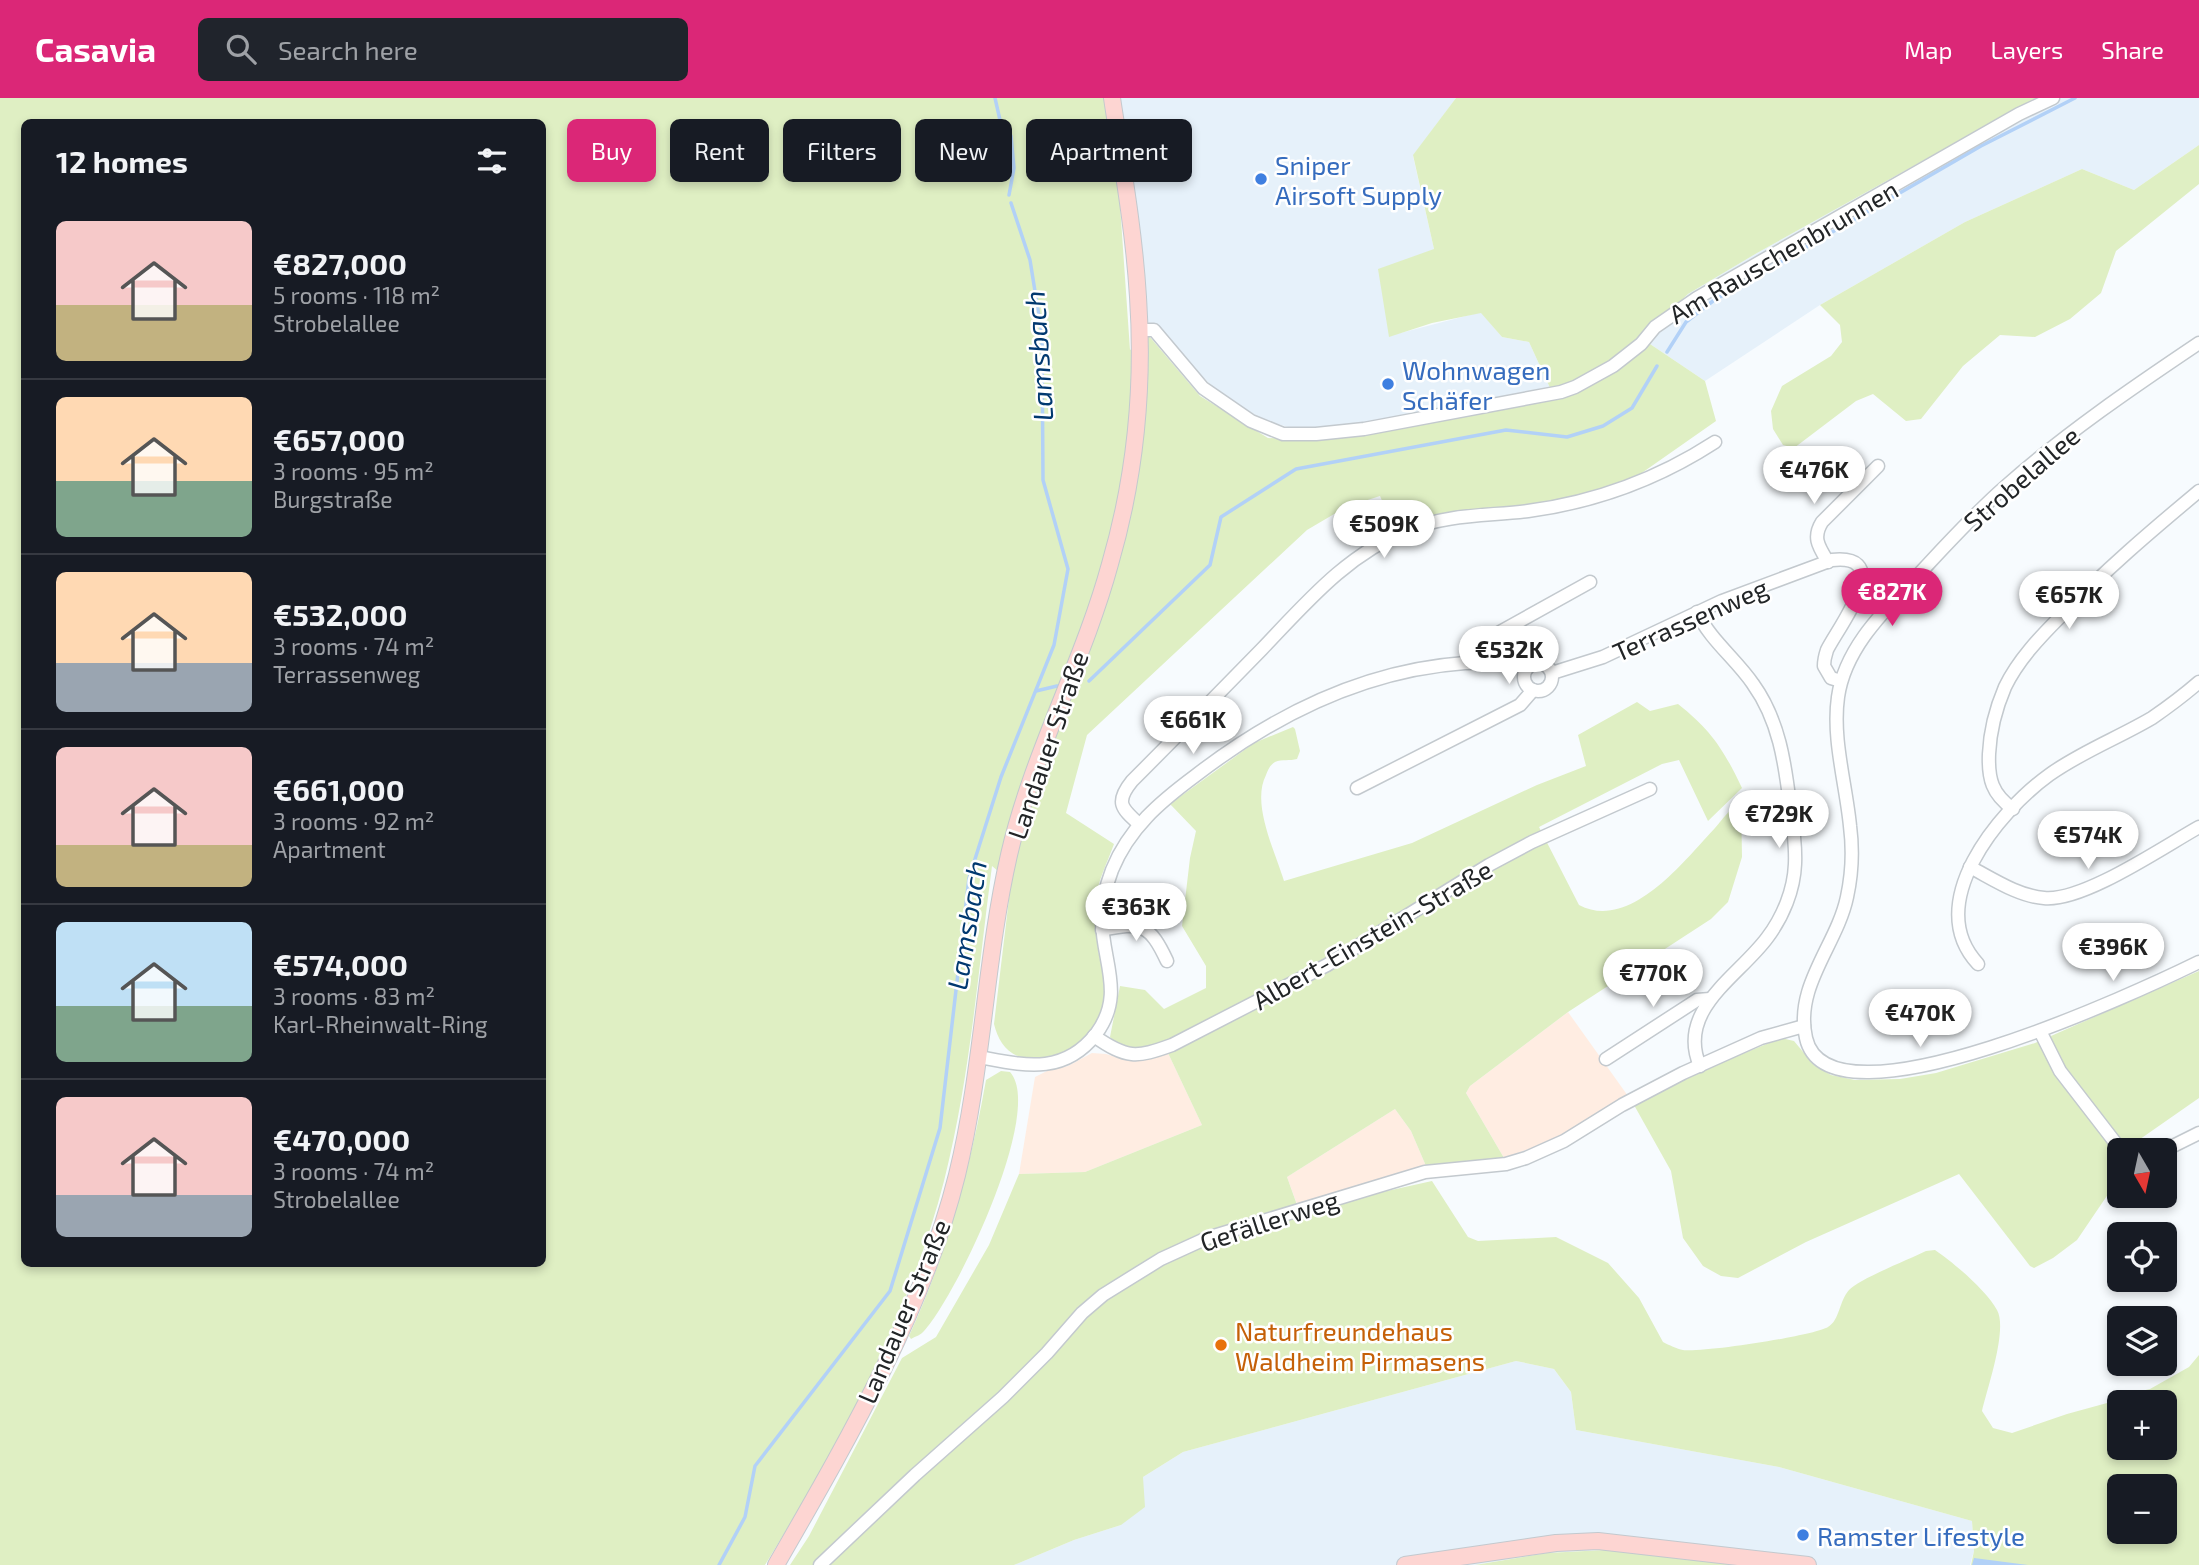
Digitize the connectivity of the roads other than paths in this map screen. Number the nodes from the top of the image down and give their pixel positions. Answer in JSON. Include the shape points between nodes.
{"nodes":[{"id":1,"x":1112,"y":98,"type":"edge"},
{"id":2,"x":2053,"y":98,"type":"edge"},
{"id":3,"x":1139,"y":330,"type":"junction"},
{"id":4,"x":2199,"y":343,"type":"edge"},
{"id":5,"x":1715,"y":442,"type":"dead end"},
{"id":6,"x":1878,"y":466,"type":"dead end"},
{"id":7,"x":2199,"y":491,"type":"edge"},
{"id":8,"x":1828,"y":562,"type":"junction"},
{"id":9,"x":1590,"y":582,"type":"dead end"},
{"id":10,"x":1698,"y":612,"type":"junction"},
{"id":11,"x":1487,"y":662,"type":"junction"},
{"id":12,"x":1528,"y":667,"type":"junction"},
{"id":13,"x":1552,"y":673,"type":"junction"},
{"id":14,"x":1841,"y":681,"type":"junction"},
{"id":15,"x":2199,"y":682,"type":"edge"},
{"id":16,"x":1533,"y":690,"type":"junction"},
{"id":17,"x":1357,"y":788,"type":"dead end"},
{"id":18,"x":1650,"y":789,"type":"dead end"},
{"id":19,"x":2013,"y":809,"type":"junction"},
{"id":20,"x":1139,"y":824,"type":"junction"},
{"id":21,"x":2199,"y":827,"type":"edge"},
{"id":22,"x":1970,"y":867,"type":"junction"},
{"id":23,"x":1102,"y":930,"type":"junction"},
{"id":24,"x":1167,"y":961,"type":"dead end"},
{"id":25,"x":2199,"y":962,"type":"edge"},
{"id":26,"x":1978,"y":964,"type":"dead end"},
{"id":27,"x":1710,"y":999,"type":"junction"},
{"id":28,"x":1804,"y":1026,"type":"junction"},
{"id":29,"x":2040,"y":1031,"type":"junction"},
{"id":30,"x":1094,"y":1036,"type":"junction"},
{"id":31,"x":979,"y":1057,"type":"junction"},
{"id":32,"x":1606,"y":1059,"type":"dead end"},
{"id":33,"x":1700,"y":1066,"type":"junction"},
{"id":34,"x":2199,"y":1133,"type":"edge"},
{"id":35,"x":2112,"y":1138,"type":"edge"},
{"id":36,"x":2177,"y":1144,"type":"edge"},
{"id":37,"x":776,"y":1565,"type":"edge"},
{"id":38,"x":820,"y":1565,"type":"edge"},
{"id":39,"x":1405,"y":1565,"type":"edge"},
{"id":40,"x":1808,"y":1565,"type":"edge"}],
"edges":[{"from":1,"to":3,"type":"main road","name":"Landauer Straße","via":[[1134,250]]},
{"from":2,"to":3,"type":"street","name":"Am Rauschenbrunnen","via":[[1697,298],[1655,327],[1613,366],[1561,392],[1364,429],[1283,434],[1220,401],[1203,388],[1154,330]]},
{"from":3,"to":31,"type":"main road","name":"Landauer Straße","via":[[1138,401],[1120,527],[1098,605],[1016,826],[1002,891]]},
{"from":4,"to":14,"type":"street","name":"Strobelallee","via":[[2073,431],[1988,502],[1885,609],[1853,654]]},
{"from":5,"to":20,"type":"street","via":[[1660,474],[1612,492],[1554,507],[1443,519],[1408,530],[1362,554],[1332,576],[1132,781],[1121,802]]},
{"from":6,"to":8,"type":"street","via":[[1817,530],[1816,540]]},
{"from":7,"to":19,"type":"street","via":[[2077,599],[2029,650],[2006,686],[1992,725],[1990,778],[1998,797]]},
{"from":8,"to":10,"type":"street","name":"Terrassenweg"},
{"from":8,"to":14,"type":"street","via":[[1851,561],[1861,575],[1861,590],[1824,660],[1826,673]]},
{"from":9,"to":11,"type":"street","via":[[1492,637]]},
{"from":10,"to":13,"type":"street","name":"Terrassenweg","via":[[1604,657]]},
{"from":10,"to":27,"type":"street","via":[[1753,683],[1773,719],[1795,843],[1793,880],[1776,925]]},
{"from":11,"to":12,"type":"street"},
{"from":11,"to":20,"type":"street","via":[[1392,674],[1301,709],[1223,754]]},
{"from":12,"to":13,"type":"street","via":[[1545,664]]},
{"from":12,"to":16,"type":"street","via":[[1524,677]]},
{"from":13,"to":16,"type":"street","via":[[1545,690]]},
{"from":14,"to":28,"type":"street","name":"Strobelallee","via":[[1838,734],[1851,827],[1850,878],[1839,923],[1806,996]]},
{"from":15,"to":19,"type":"street","via":[[2152,717],[2066,763]]},
{"from":16,"to":17,"type":"street","via":[[1520,705]]},
{"from":18,"to":30,"type":"street","name":"Albert-Einstein-Straße","via":[[1489,865],[1327,965],[1172,1045],[1134,1056]]},
{"from":19,"to":22,"type":"street"},
{"from":20,"to":23,"type":"street","via":[[1111,872],[1102,906]]},
{"from":21,"to":22,"type":"street","via":[[2069,897],[2029,895]]},
{"from":22,"to":26,"type":"street","via":[[1958,916],[1963,944]]},
{"from":23,"to":24,"type":"street","via":[[1145,929]]},
{"from":23,"to":30,"type":"street","via":[[1112,991],[1104,1021]]},
{"from":25,"to":29,"type":"street","name":"Strobelallee"},
{"from":27,"to":32,"type":"street","via":[[1698,1000]]},
{"from":27,"to":33,"type":"street","via":[[1693,1037]]},
{"from":28,"to":29,"type":"street","name":"Strobelallee","via":[[1816,1058],[1840,1070],[1874,1073],[1926,1065]]},
{"from":28,"to":33,"type":"street","name":"Gefällerweg","via":[[1762,1038]]},
{"from":29,"to":35,"type":"street","via":[[2060,1072]]},
{"from":30,"to":31,"type":"street","via":[[1068,1058],[1052,1063],[1028,1065]]},
{"from":31,"to":37,"type":"main road","name":"Landauer Straße","via":[[959,1167],[929,1263],[893,1347]]},
{"from":33,"to":38,"type":"street","name":"Gefällerweg","via":[[1550,1148],[1517,1161],[1413,1175],[1207,1238],[1161,1259],[1082,1312],[1003,1397]]},
{"from":34,"to":36,"type":"street"},
{"from":39,"to":40,"type":"main road","via":[[1598,1541]]}]}
